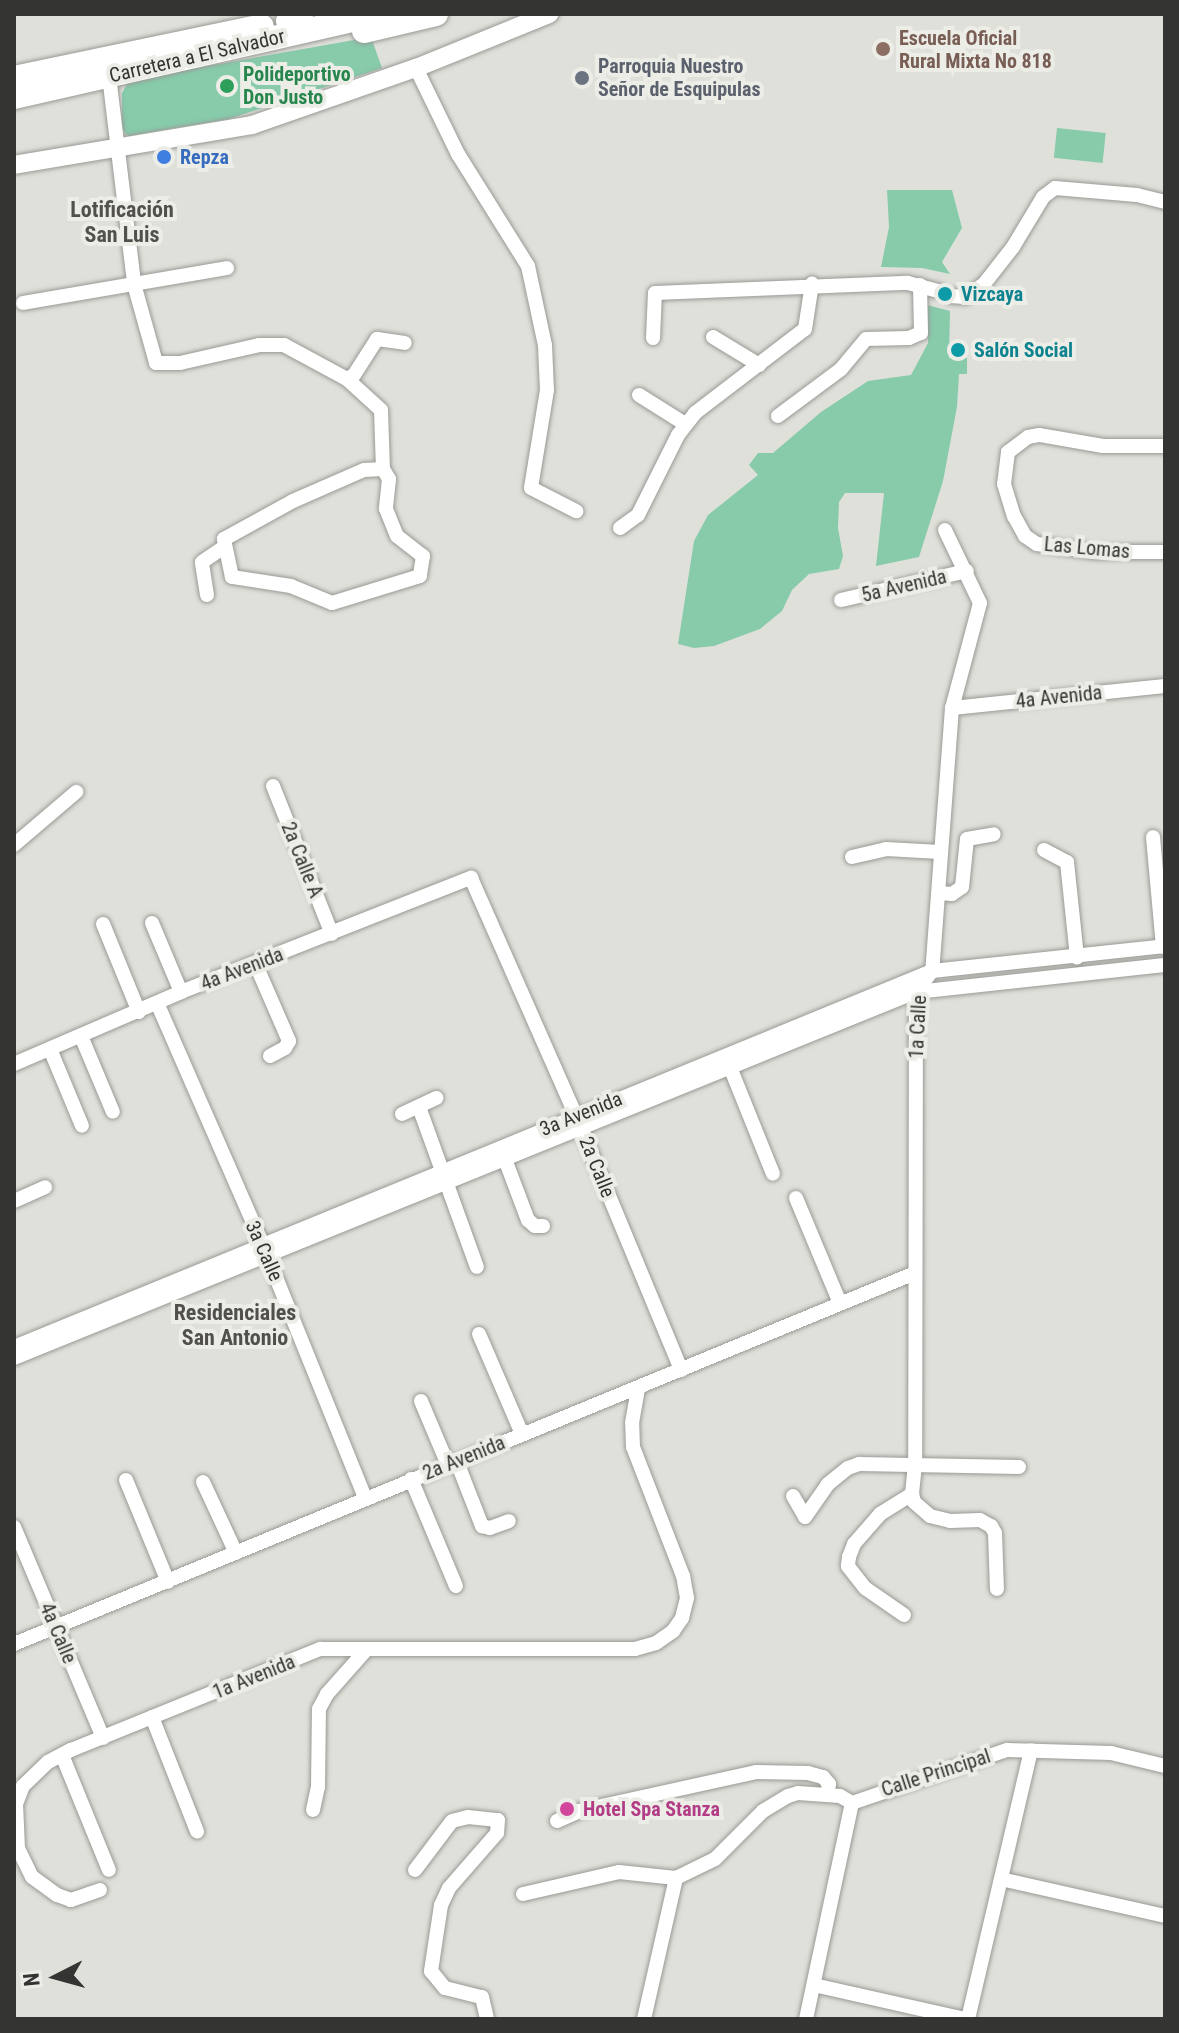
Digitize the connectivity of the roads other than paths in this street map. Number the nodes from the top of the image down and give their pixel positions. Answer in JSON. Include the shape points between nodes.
{"nodes":[{"id":1,"x":315,"y":14,"type":"edge"},
{"id":2,"x":380,"y":14,"type":"edge"},
{"id":3,"x":436,"y":14,"type":"edge"},
{"id":4,"x":549,"y":14,"type":"edge"},
{"id":5,"x":294,"y":17,"type":"edge"},
{"id":6,"x":237,"y":43,"type":"junction"},
{"id":7,"x":416,"y":68,"type":"junction"},
{"id":8,"x":109,"y":76,"type":"junction"},
{"id":9,"x":14,"y":78,"type":"edge"},
{"id":10,"x":14,"y":97,"type":"edge"},
{"id":11,"x":118,"y":150,"type":"junction"},
{"id":12,"x":14,"y":165,"type":"edge"},
{"id":13,"x":1165,"y":202,"type":"edge"},
{"id":14,"x":227,"y":268,"type":"dead end"},
{"id":15,"x":134,"y":284,"type":"junction"},
{"id":16,"x":812,"y":284,"type":"junction"},
{"id":17,"x":920,"y":285,"type":"junction"},
{"id":18,"x":23,"y":303,"type":"dead end"},
{"id":19,"x":713,"y":337,"type":"dead end"},
{"id":20,"x":653,"y":338,"type":"dead end"},
{"id":21,"x":405,"y":343,"type":"dead end"},
{"id":22,"x":759,"y":365,"type":"junction"},
{"id":23,"x":347,"y":379,"type":"junction"},
{"id":24,"x":639,"y":395,"type":"dead end"},
{"id":25,"x":778,"y":416,"type":"dead end"},
{"id":26,"x":685,"y":424,"type":"junction"},
{"id":27,"x":1165,"y":446,"type":"edge"},
{"id":28,"x":383,"y":469,"type":"junction"},
{"id":29,"x":576,"y":511,"type":"dead end"},
{"id":30,"x":620,"y":528,"type":"dead end"},
{"id":31,"x":945,"y":530,"type":"dead end"},
{"id":32,"x":224,"y":547,"type":"junction"},
{"id":33,"x":1165,"y":552,"type":"edge"},
{"id":34,"x":967,"y":571,"type":"junction"},
{"id":35,"x":207,"y":595,"type":"dead end"},
{"id":36,"x":841,"y":600,"type":"dead end"},
{"id":37,"x":1165,"y":686,"type":"edge"},
{"id":38,"x":952,"y":708,"type":"junction"},
{"id":39,"x":273,"y":786,"type":"dead end"},
{"id":40,"x":76,"y":792,"type":"dead end"},
{"id":41,"x":994,"y":834,"type":"dead end"},
{"id":42,"x":1153,"y":837,"type":"dead end"},
{"id":43,"x":14,"y":845,"type":"edge"},
{"id":44,"x":1044,"y":850,"type":"dead end"},
{"id":45,"x":940,"y":852,"type":"junction"},
{"id":46,"x":852,"y":857,"type":"dead end"},
{"id":47,"x":471,"y":878,"type":"joint"},
{"id":48,"x":939,"y":893,"type":"junction"},
{"id":49,"x":152,"y":923,"type":"dead end"},
{"id":50,"x":103,"y":924,"type":"dead end"},
{"id":51,"x":332,"y":934,"type":"junction"},
{"id":52,"x":1164,"y":946,"type":"edge"},
{"id":53,"x":1077,"y":957,"type":"junction"},
{"id":54,"x":256,"y":965,"type":"junction"},
{"id":55,"x":1165,"y":965,"type":"edge"},
{"id":56,"x":932,"y":971,"type":"junction"},
{"id":57,"x":181,"y":992,"type":"junction"},
{"id":58,"x":916,"y":992,"type":"junction"},
{"id":59,"x":880,"y":999,"type":"junction"},
{"id":60,"x":158,"y":1005,"type":"junction"},
{"id":61,"x":139,"y":1012,"type":"junction"},
{"id":62,"x":81,"y":1036,"type":"junction"},
{"id":63,"x":50,"y":1049,"type":"junction"},
{"id":64,"x":270,"y":1056,"type":"dead end"},
{"id":65,"x":14,"y":1064,"type":"edge"},
{"id":66,"x":730,"y":1067,"type":"junction"},
{"id":67,"x":436,"y":1098,"type":"dead end"},
{"id":68,"x":419,"y":1107,"type":"junction"},
{"id":69,"x":113,"y":1112,"type":"dead end"},
{"id":70,"x":402,"y":1114,"type":"dead end"},
{"id":71,"x":578,"y":1121,"type":"junction"},
{"id":72,"x":82,"y":1126,"type":"dead end"},
{"id":73,"x":502,"y":1152,"type":"junction"},
{"id":74,"x":773,"y":1174,"type":"dead end"},
{"id":75,"x":444,"y":1177,"type":"junction"},
{"id":76,"x":45,"y":1187,"type":"dead end"},
{"id":77,"x":796,"y":1198,"type":"dead end"},
{"id":78,"x":14,"y":1201,"type":"edge"},
{"id":79,"x":543,"y":1226,"type":"dead end"},
{"id":80,"x":264,"y":1250,"type":"junction"},
{"id":81,"x":477,"y":1267,"type":"dead end"},
{"id":82,"x":915,"y":1273,"type":"junction"},
{"id":83,"x":839,"y":1301,"type":"junction"},
{"id":84,"x":479,"y":1334,"type":"dead end"},
{"id":85,"x":14,"y":1347,"type":"edge"},
{"id":86,"x":14,"y":1358,"type":"edge"},
{"id":87,"x":681,"y":1370,"type":"junction"},
{"id":88,"x":638,"y":1389,"type":"junction"},
{"id":89,"x":421,"y":1401,"type":"dead end"},
{"id":90,"x":522,"y":1434,"type":"junction"},
{"id":91,"x":453,"y":1463,"type":"junction"},
{"id":92,"x":915,"y":1465,"type":"junction"},
{"id":93,"x":1019,"y":1467,"type":"dead end"},
{"id":94,"x":411,"y":1479,"type":"junction"},
{"id":95,"x":126,"y":1480,"type":"dead end"},
{"id":96,"x":203,"y":1482,"type":"dead end"},
{"id":97,"x":912,"y":1494,"type":"junction"},
{"id":98,"x":793,"y":1496,"type":"dead end"},
{"id":99,"x":365,"y":1498,"type":"junction"},
{"id":100,"x":509,"y":1521,"type":"dead end"},
{"id":101,"x":14,"y":1527,"type":"edge"},
{"id":102,"x":236,"y":1553,"type":"junction"},
{"id":103,"x":168,"y":1582,"type":"junction"},
{"id":104,"x":456,"y":1586,"type":"dead end"},
{"id":105,"x":997,"y":1589,"type":"dead end"},
{"id":106,"x":904,"y":1615,"type":"dead end"},
{"id":107,"x":56,"y":1627,"type":"junction"},
{"id":108,"x":14,"y":1644,"type":"edge"},
{"id":109,"x":365,"y":1651,"type":"junction"},
{"id":110,"x":152,"y":1717,"type":"junction"},
{"id":111,"x":103,"y":1738,"type":"junction"},
{"id":112,"x":1031,"y":1750,"type":"junction"},
{"id":113,"x":62,"y":1755,"type":"junction"},
{"id":114,"x":1165,"y":1766,"type":"edge"},
{"id":115,"x":827,"y":1795,"type":"junction"},
{"id":116,"x":852,"y":1803,"type":"junction"},
{"id":117,"x":313,"y":1810,"type":"dead end"},
{"id":118,"x":557,"y":1821,"type":"dead end"},
{"id":119,"x":197,"y":1831,"type":"dead end"},
{"id":120,"x":109,"y":1870,"type":"dead end"},
{"id":121,"x":415,"y":1870,"type":"dead end"},
{"id":122,"x":676,"y":1878,"type":"junction"},
{"id":123,"x":1001,"y":1879,"type":"junction"},
{"id":124,"x":100,"y":1890,"type":"dead end"},
{"id":125,"x":523,"y":1894,"type":"dead end"},
{"id":126,"x":1165,"y":1916,"type":"edge"},
{"id":127,"x":814,"y":1985,"type":"junction"},
{"id":128,"x":487,"y":2019,"type":"edge"},
{"id":129,"x":644,"y":2019,"type":"edge"},
{"id":130,"x":806,"y":2019,"type":"edge"},
{"id":131,"x":967,"y":2019,"type":"edge"}],
"edges":[{"from":1,"to":5,"type":"highway","name":"Carretera a El Salvador"},
{"from":2,"to":6,"type":"highway","name":"Carretera a El Salvador"},
{"from":3,"to":6,"type":"highway","via":[[354,34]]},
{"from":4,"to":7,"type":"street"},
{"from":5,"to":6,"type":"highway","name":"Carretera a El Salvador"},
{"from":6,"to":8,"type":"highway","name":"Carretera a El Salvador"},
{"from":6,"to":9,"type":"highway","name":"Carretera a El Salvador"},
{"from":7,"to":11,"type":"street","via":[[252,125]]},
{"from":7,"to":29,"type":"street","via":[[458,154],[528,266],[545,345],[547,390],[531,488]]},
{"from":8,"to":10,"type":"highway","name":"Carretera a El Salvador"},
{"from":8,"to":11,"type":"street"},
{"from":11,"to":12,"type":"street"},
{"from":11,"to":15,"type":"street"},
{"from":13,"to":17,"type":"street","via":[[1055,188],[970,296]]},
{"from":14,"to":15,"type":"street"},
{"from":15,"to":18,"type":"street"},
{"from":15,"to":23,"type":"street","via":[[156,363],[284,345]]},
{"from":16,"to":17,"type":"street"},
{"from":16,"to":20,"type":"street","via":[[655,293]]},
{"from":16,"to":22,"type":"street","via":[[805,329]]},
{"from":17,"to":25,"type":"street","via":[[921,333],[866,339],[841,369]]},
{"from":19,"to":22,"type":"street"},
{"from":21,"to":23,"type":"street","via":[[377,339]]},
{"from":22,"to":26,"type":"street"},
{"from":23,"to":28,"type":"street","via":[[381,410]]},
{"from":24,"to":26,"type":"street"},
{"from":26,"to":30,"type":"street","via":[[638,515]]},
{"from":27,"to":33,"type":"street","name":"Las Lomas","via":[[1103,446],[1032,436],[1008,452],[1004,484],[1014,516],[1025,536],[1037,544],[1096,552]]},
{"from":28,"to":32,"type":"street","via":[[364,470],[293,501],[224,539]]},
{"from":28,"to":32,"type":"street","via":[[389,479],[386,509],[397,536],[423,556],[414,581],[325,602],[291,586],[232,577]]},
{"from":31,"to":34,"type":"street","name":"1a Calle"},
{"from":32,"to":35,"type":"street","via":[[202,562]]},
{"from":34,"to":36,"type":"street","name":"5a Avenida"},
{"from":34,"to":38,"type":"street","name":"1a Calle","via":[[980,603]]},
{"from":37,"to":38,"type":"street","name":"4a Avenida"},
{"from":38,"to":45,"type":"street","name":"1a Calle"},
{"from":39,"to":51,"type":"street","name":"2a Calle A"},
{"from":40,"to":43,"type":"street"},
{"from":41,"to":48,"type":"street","via":[[967,839],[962,887],[952,894]]},
{"from":42,"to":52,"type":"street"},
{"from":44,"to":53,"type":"street","via":[[1067,862]]},
{"from":45,"to":46,"type":"street","via":[[886,849]]},
{"from":45,"to":48,"type":"street","name":"1a Calle"},
{"from":47,"to":51,"type":"street","name":"4a Avenida"},
{"from":47,"to":71,"type":"street","name":"2a Calle"},
{"from":48,"to":56,"type":"street","name":"1a Calle"},
{"from":49,"to":57,"type":"street"},
{"from":50,"to":61,"type":"street"},
{"from":51,"to":54,"type":"street","name":"4a Avenida"},
{"from":52,"to":53,"type":"street","name":"3a Avenida"},
{"from":53,"to":56,"type":"street","name":"3a Avenida"},
{"from":54,"to":57,"type":"street","name":"4a Avenida"},
{"from":54,"to":64,"type":"street","via":[[289,1041]]},
{"from":55,"to":58,"type":"street","name":"3a Avenida"},
{"from":56,"to":58,"type":"street","name":"1a Calle"},
{"from":56,"to":59,"type":"street","name":"3a Avenida"},
{"from":57,"to":60,"type":"street","name":"4a Avenida"},
{"from":58,"to":59,"type":"street","name":"3a Avenida"},
{"from":58,"to":82,"type":"street","name":"1a Calle"},
{"from":59,"to":66,"type":"street","name":"3a Avenida"},
{"from":59,"to":71,"type":"street","name":"3a Avenida"},
{"from":60,"to":61,"type":"street","name":"4a Avenida"},
{"from":60,"to":80,"type":"street","name":"3a Calle"},
{"from":61,"to":62,"type":"street","name":"4a Avenida"},
{"from":62,"to":63,"type":"street","name":"4a Avenida"},
{"from":62,"to":69,"type":"street"},
{"from":63,"to":65,"type":"street","name":"4a Avenida"},
{"from":63,"to":72,"type":"street"},
{"from":66,"to":71,"type":"street","name":"3a Avenida"},
{"from":66,"to":74,"type":"street"},
{"from":67,"to":68,"type":"street"},
{"from":68,"to":70,"type":"street"},
{"from":68,"to":75,"type":"street"},
{"from":71,"to":73,"type":"street","name":"3a Avenida"},
{"from":71,"to":87,"type":"street","name":"2a Calle"},
{"from":73,"to":75,"type":"street","name":"3a Avenida"},
{"from":73,"to":79,"type":"street","via":[[528,1220]]},
{"from":75,"to":80,"type":"street","name":"3a Avenida"},
{"from":75,"to":81,"type":"street"},
{"from":76,"to":78,"type":"street"},
{"from":77,"to":83,"type":"street"},
{"from":80,"to":85,"type":"street","name":"3a Avenida"},
{"from":80,"to":86,"type":"street","name":"3a Avenida"},
{"from":80,"to":99,"type":"street","name":"3a Calle"},
{"from":82,"to":83,"type":"street","name":"2a Avenida"},
{"from":82,"to":92,"type":"street","name":"1a Calle"},
{"from":83,"to":87,"type":"street","name":"2a Avenida"},
{"from":84,"to":90,"type":"street"},
{"from":87,"to":88,"type":"street","name":"2a Avenida"},
{"from":88,"to":90,"type":"street","name":"2a Avenida"},
{"from":88,"to":109,"type":"street","name":"1a Avenida","via":[[633,1447],[687,1598],[673,1631],[635,1649]]},
{"from":89,"to":91,"type":"street"},
{"from":90,"to":91,"type":"street","name":"2a Avenida"},
{"from":91,"to":94,"type":"street","name":"2a Avenida"},
{"from":91,"to":100,"type":"street","via":[[482,1526]]},
{"from":92,"to":93,"type":"street"},
{"from":92,"to":97,"type":"street","name":"1a Calle"},
{"from":92,"to":98,"type":"street","via":[[867,1463],[848,1468],[828,1484],[805,1517]]},
{"from":94,"to":99,"type":"street","name":"2a Avenida"},
{"from":94,"to":104,"type":"street"},
{"from":95,"to":103,"type":"street"},
{"from":96,"to":102,"type":"street"},
{"from":97,"to":105,"type":"street","via":[[930,1516],[980,1520],[991,1526]]},
{"from":97,"to":106,"type":"street","via":[[880,1514],[854,1544],[848,1566],[865,1588]]},
{"from":99,"to":102,"type":"street","name":"2a Avenida"},
{"from":101,"to":107,"type":"street","name":"4a Calle"},
{"from":102,"to":103,"type":"street","name":"2a Avenida"},
{"from":103,"to":107,"type":"street","name":"2a Avenida"},
{"from":107,"to":108,"type":"street","name":"2a Avenida"},
{"from":107,"to":111,"type":"street","name":"4a Calle"},
{"from":109,"to":110,"type":"street","name":"1a Avenida","via":[[320,1649]]},
{"from":109,"to":117,"type":"street","via":[[319,1709]]},
{"from":110,"to":111,"type":"street","name":"1a Avenida"},
{"from":110,"to":119,"type":"street"},
{"from":111,"to":113,"type":"street","name":"1a Avenida"},
{"from":112,"to":114,"type":"street","name":"Calle Principal","via":[[1111,1753]]},
{"from":112,"to":116,"type":"street","name":"Calle Principal","via":[[994,1753]]},
{"from":112,"to":123,"type":"street"},
{"from":113,"to":120,"type":"street"},
{"from":113,"to":124,"type":"street","name":"1a Avenida","via":[[29,1777],[19,1794],[18,1848],[32,1877],[57,1895],[71,1900]]},
{"from":115,"to":116,"type":"street"},
{"from":115,"to":118,"type":"street","via":[[829,1784],[823,1777],[756,1772],[579,1811]]},
{"from":115,"to":122,"type":"street","via":[[798,1793],[774,1803],[715,1859]]},
{"from":116,"to":127,"type":"street"},
{"from":121,"to":128,"type":"street","via":[[452,1821],[498,1820],[497,1833],[449,1888],[441,1905],[431,1971],[445,1988],[482,1997]]},
{"from":122,"to":125,"type":"street","via":[[619,1872]]},
{"from":122,"to":129,"type":"street"},
{"from":123,"to":126,"type":"street"},
{"from":123,"to":131,"type":"street"},
{"from":127,"to":130,"type":"street"},
{"from":127,"to":131,"type":"street"}]}
